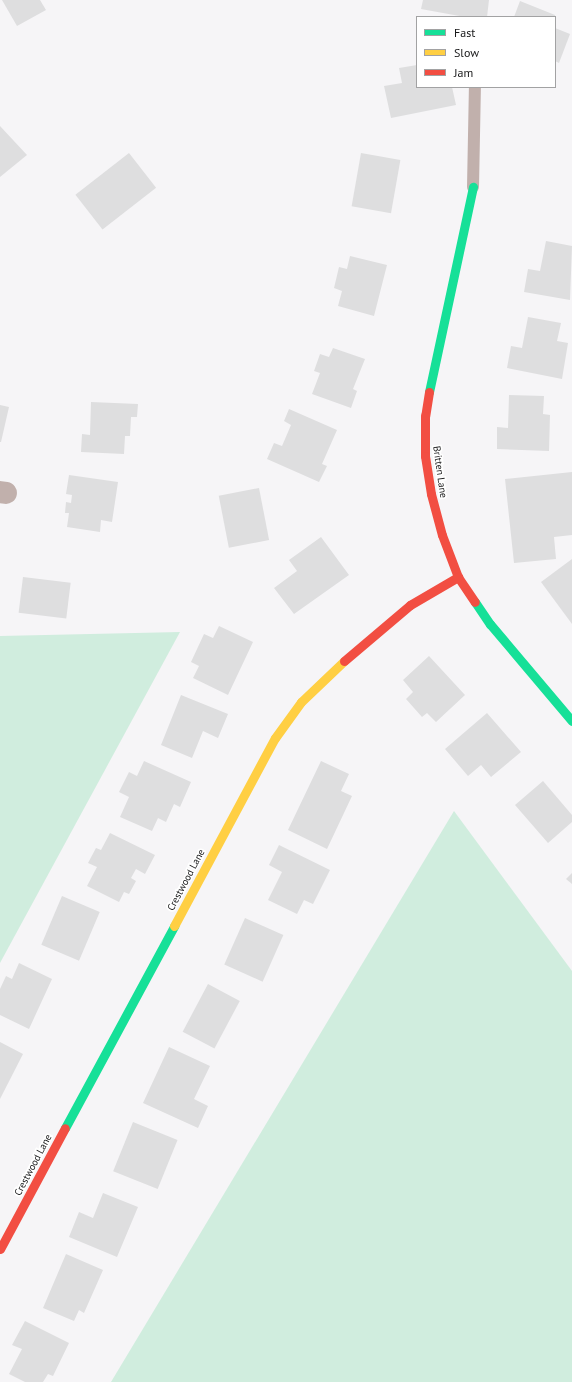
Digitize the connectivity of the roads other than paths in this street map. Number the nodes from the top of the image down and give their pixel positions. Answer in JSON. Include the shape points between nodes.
{"nodes":[{"id":1,"x":474,"y":88,"type":"edge"},
{"id":2,"x":474,"y":187,"type":"joint"},
{"id":3,"x":458,"y":577,"type":"junction"},
{"id":4,"x":572,"y":721,"type":"edge"},
{"id":5,"x":0,"y":1249,"type":"edge"}],
"edges":[{"from":1,"to":2,"type":"lane"},
{"from":2,"to":3,"type":"street","name":"Britten Lane","via":[[431,375],[425,416],[425,456],[431,494],[442,536]]},
{"from":3,"to":4,"type":"street","name":"Britten Lane","via":[[490,624]]},
{"from":3,"to":5,"type":"street","name":"Crestwood Lane","via":[[410,605],[331,671],[301,702],[276,738]]}]}
